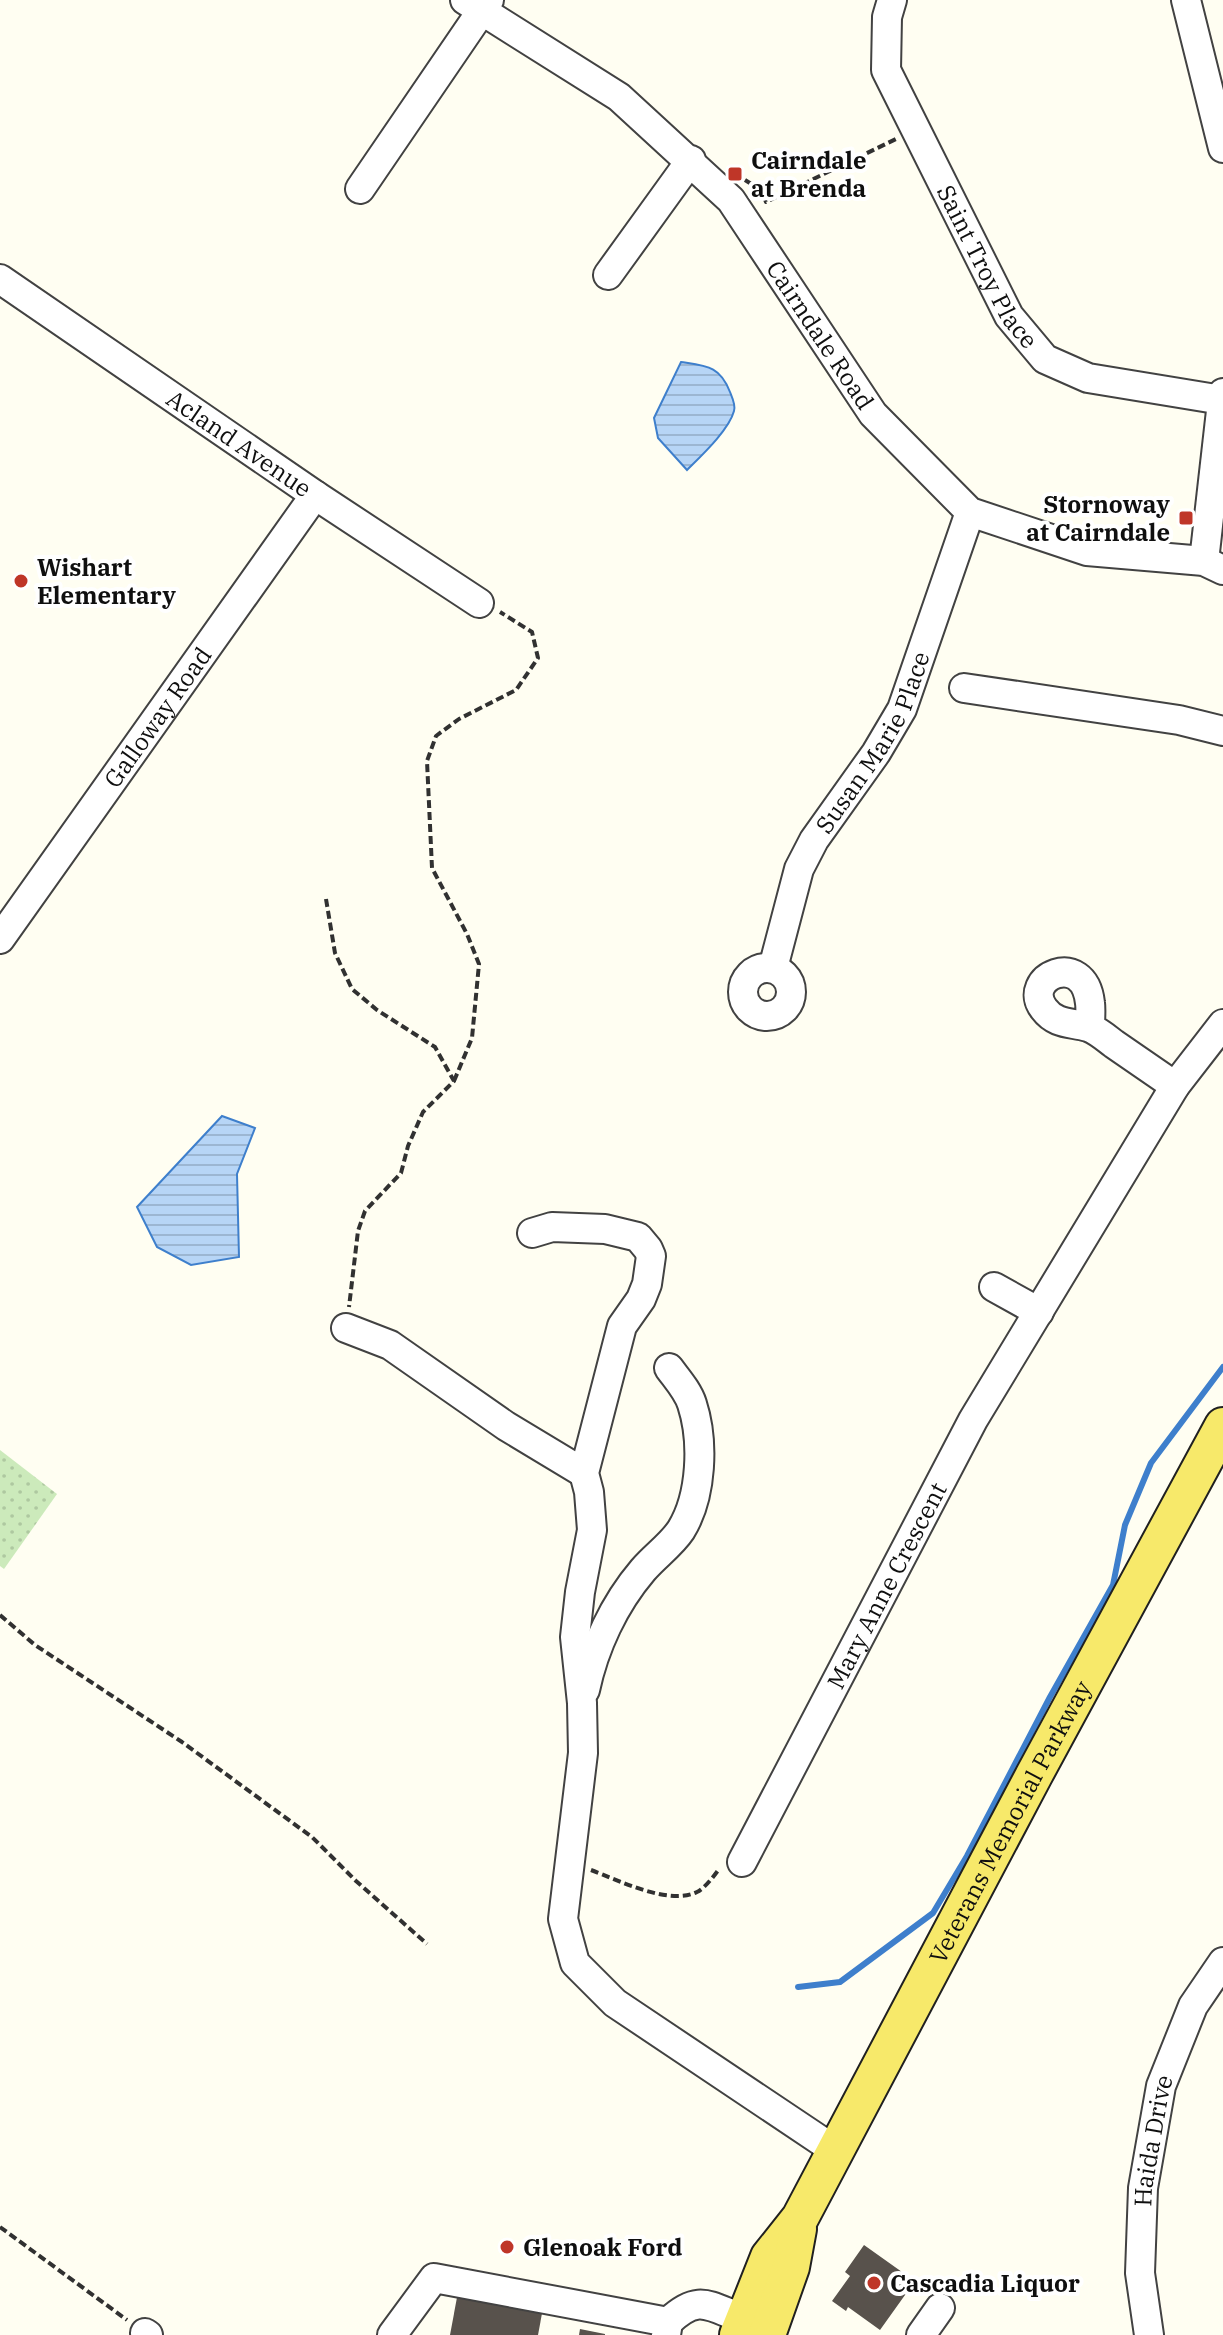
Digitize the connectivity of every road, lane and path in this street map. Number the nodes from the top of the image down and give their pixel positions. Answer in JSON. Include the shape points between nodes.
{"nodes":[{"id":1,"x":892,"y":0,"type":"edge"},
{"id":2,"x":1186,"y":0,"type":"edge"},
{"id":3,"x":479,"y":3,"type":"edge"},
{"id":4,"x":916,"y":129,"type":"junction"},
{"id":5,"x":1223,"y":148,"type":"edge"},
{"id":6,"x":691,"y":160,"type":"junction"},
{"id":7,"x":360,"y":189,"type":"dead end"},
{"id":8,"x":761,"y":190,"type":"dead end"},
{"id":9,"x":608,"y":275,"type":"dead end"},
{"id":10,"x":0,"y":279,"type":"edge"},
{"id":11,"x":1223,"y":393,"type":"edge"},
{"id":12,"x":1222,"y":400,"type":"edge"},
{"id":13,"x":315,"y":495,"type":"junction"},
{"id":14,"x":970,"y":512,"type":"junction"},
{"id":15,"x":1214,"y":566,"type":"edge"},
{"id":16,"x":479,"y":603,"type":"joint"},
{"id":17,"x":964,"y":688,"type":"dead end"},
{"id":18,"x":1223,"y":731,"type":"edge"},
{"id":19,"x":326,"y":899,"type":"dead end"},
{"id":20,"x":0,"y":939,"type":"edge"},
{"id":21,"x":773,"y":968,"type":"dead end"},
{"id":22,"x":1223,"y":1024,"type":"edge"},
{"id":23,"x":1090,"y":1027,"type":"dead end"},
{"id":24,"x":454,"y":1081,"type":"junction"},
{"id":25,"x":1175,"y":1086,"type":"junction"},
{"id":26,"x":532,"y":1233,"type":"dead end"},
{"id":27,"x":994,"y":1287,"type":"dead end"},
{"id":28,"x":1039,"y":1312,"type":"junction"},
{"id":29,"x":346,"y":1328,"type":"joint"},
{"id":30,"x":669,"y":1368,"type":"dead end"},
{"id":31,"x":1223,"y":1426,"type":"edge"},
{"id":32,"x":584,"y":1473,"type":"junction"},
{"id":33,"x":0,"y":1615,"type":"edge"},
{"id":34,"x":582,"y":1703,"type":"junction"},
{"id":35,"x":742,"y":1862,"type":"joint"},
{"id":36,"x":570,"y":1863,"type":"junction"},
{"id":37,"x":427,"y":1944,"type":"dead end"},
{"id":38,"x":1223,"y":1962,"type":"edge"},
{"id":39,"x":836,"y":2151,"type":"junction"},
{"id":40,"x":0,"y":2227,"type":"edge"},
{"id":41,"x":940,"y":2308,"type":"dead end"},
{"id":42,"x":667,"y":2328,"type":"edge"},
{"id":43,"x":763,"y":2330,"type":"edge"},
{"id":44,"x":147,"y":2334,"type":"edge"},
{"id":45,"x":392,"y":2335,"type":"edge"},
{"id":46,"x":921,"y":2335,"type":"edge"},
{"id":47,"x":1149,"y":2335,"type":"edge"}],
"edges":[{"from":1,"to":4,"type":"street","name":"Saint Troy Place","via":[[886,70]]},
{"from":2,"to":5,"type":"street"},
{"from":3,"to":6,"type":"street","name":"Cairndale Road","via":[[619,97]]},
{"from":3,"to":7,"type":"street"},
{"from":4,"to":8,"type":"path","via":[[766,202]]},
{"from":4,"to":12,"type":"street","name":"Saint Troy Place","via":[[1009,316],[1045,359],[1088,378]]},
{"from":6,"to":9,"type":"street"},
{"from":6,"to":14,"type":"street","name":"Cairndale Road","via":[[731,200],[873,414]]},
{"from":10,"to":13,"type":"street","name":"Acland Avenue"},
{"from":11,"to":12,"type":"street"},
{"from":12,"to":15,"type":"street"},
{"from":13,"to":16,"type":"street","name":"Acland Avenue"},
{"from":13,"to":20,"type":"street","name":"Galloway Road"},
{"from":14,"to":15,"type":"street","name":"Cairndale Road","via":[[1087,551]]},
{"from":14,"to":21,"type":"street","name":"Susan Marie Place","via":[[902,709],[814,840],[796,881]]},
{"from":16,"to":24,"type":"path","via":[[532,632],[538,658],[516,690],[436,736],[427,761],[432,868],[479,964],[472,1038]]},
{"from":17,"to":18,"type":"street"},
{"from":19,"to":24,"type":"path","via":[[335,953],[352,989],[435,1047]]},
{"from":22,"to":25,"type":"street","name":"Mary Anne Crescent"},
{"from":23,"to":25,"type":"street"},
{"from":24,"to":29,"type":"path","via":[[423,1112],[401,1173],[361,1221]]},
{"from":25,"to":28,"type":"street","name":"Mary Anne Crescent"},
{"from":26,"to":32,"type":"street","via":[[552,1227],[605,1229],[638,1237],[651,1256],[641,1299],[622,1326]]},
{"from":27,"to":28,"type":"street"},
{"from":28,"to":35,"type":"street","name":"Mary Anne Crescent","via":[[973,1420]]},
{"from":29,"to":32,"type":"street","via":[[390,1345]]},
{"from":30,"to":34,"type":"street","via":[[691,1401],[695,1420],[698,1462],[691,1507],[677,1536],[640,1573],[610,1620]]},
{"from":31,"to":39,"type":"main road","name":"Veterans Memorial Parkway"},
{"from":32,"to":34,"type":"street","via":[[592,1530],[576,1626]]},
{"from":33,"to":37,"type":"path","via":[[35,1645],[182,1742],[312,1837]]},
{"from":34,"to":36,"type":"street","via":[[583,1753]]},
{"from":35,"to":36,"type":"path","via":[[726,1860],[697,1892],[675,1896]]},
{"from":36,"to":39,"type":"street","via":[[563,1919],[575,1963],[615,2003]]},
{"from":38,"to":47,"type":"street","name":"Haida Drive","via":[[1193,2006],[1161,2086],[1143,2188],[1140,2273]]},
{"from":39,"to":43,"type":"main road","name":"Veterans Memorial Parkway","via":[[800,2218],[791,2267]]},
{"from":40,"to":44,"type":"path"},
{"from":41,"to":46,"type":"street"},
{"from":42,"to":43,"type":"street","via":[[685,2306],[695,2303]]},
{"from":42,"to":45,"type":"street","via":[[434,2278]]}]}
